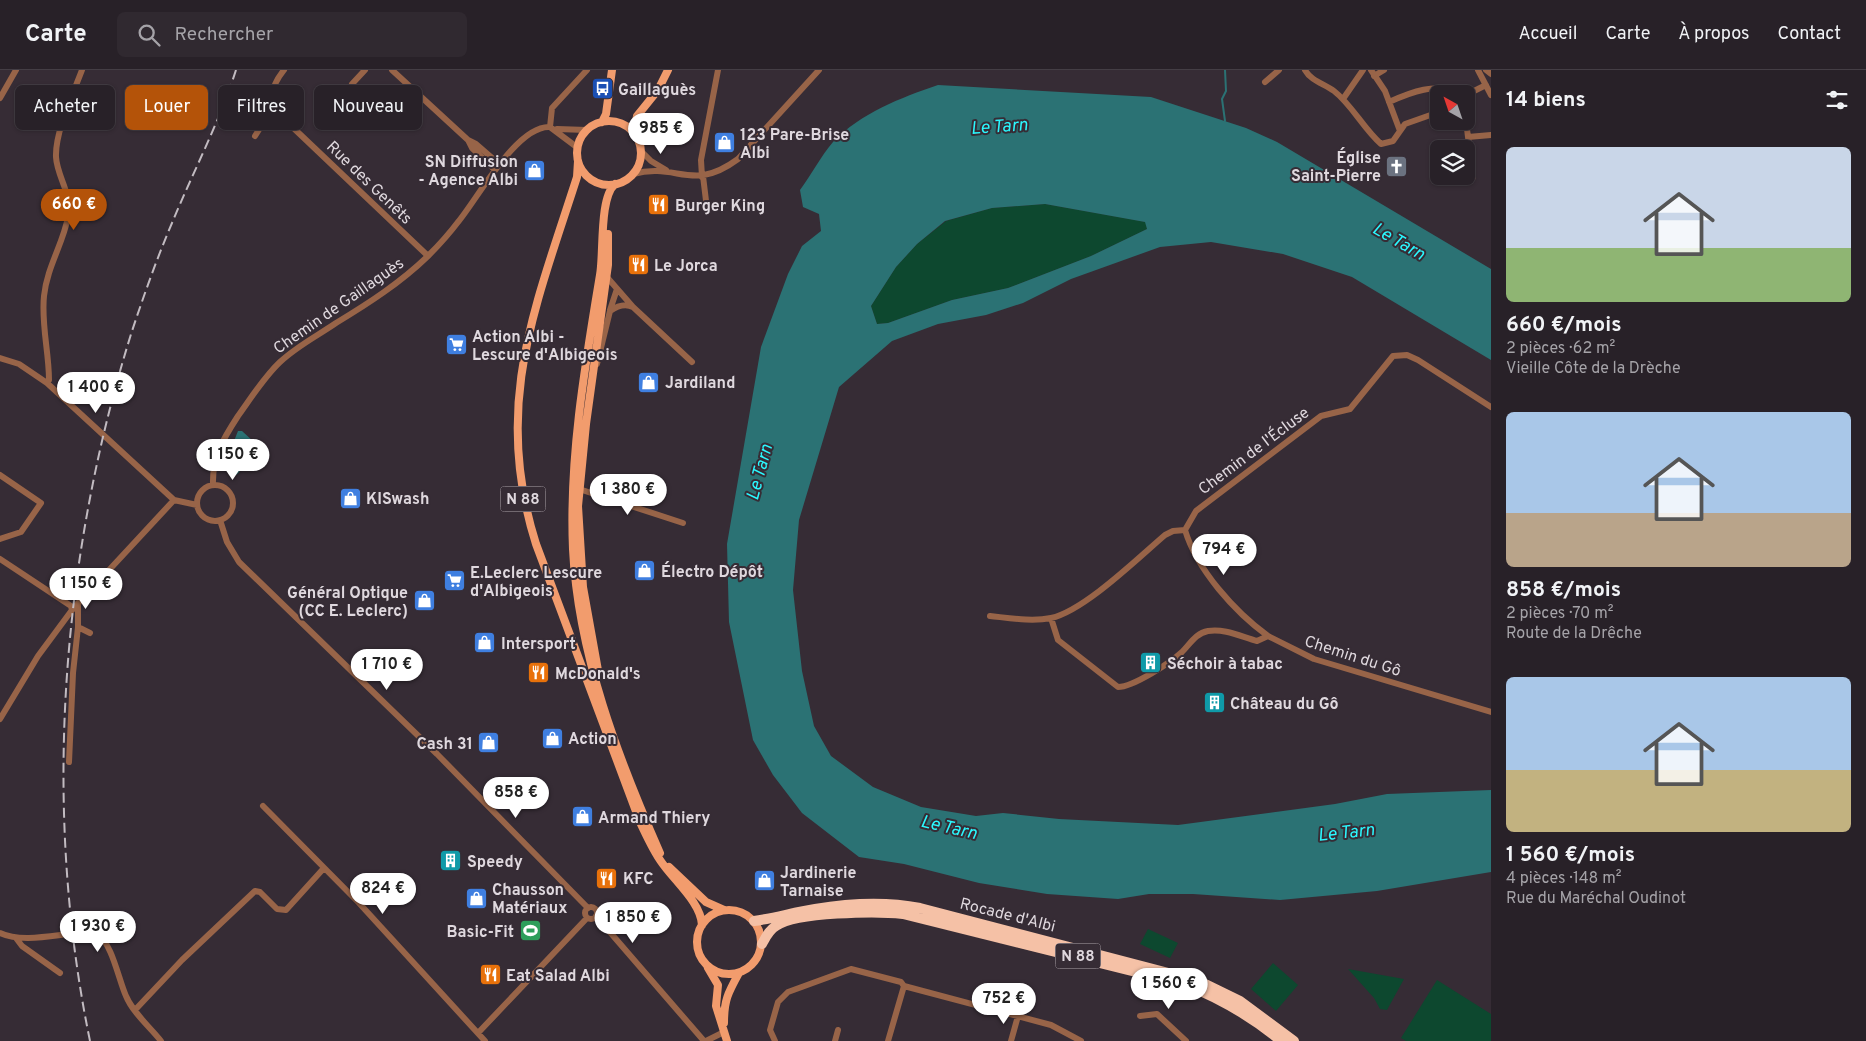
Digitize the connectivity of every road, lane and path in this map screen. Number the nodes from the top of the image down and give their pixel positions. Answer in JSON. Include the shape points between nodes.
{"nodes":[{"id":1,"x":16,"y":70,"type":"edge"},
{"id":2,"x":82,"y":70,"type":"edge"},
{"id":3,"x":284,"y":70,"type":"edge"},
{"id":4,"x":365,"y":70,"type":"edge"},
{"id":5,"x":392,"y":70,"type":"edge"},
{"id":6,"x":586,"y":70,"type":"edge"},
{"id":7,"x":612,"y":70,"type":"edge"},
{"id":8,"x":668,"y":70,"type":"edge"},
{"id":9,"x":718,"y":70,"type":"edge"},
{"id":10,"x":819,"y":70,"type":"edge"},
{"id":11,"x":1279,"y":70,"type":"edge"},
{"id":12,"x":1305,"y":70,"type":"edge"},
{"id":13,"x":1363,"y":70,"type":"edge"},
{"id":14,"x":1384,"y":70,"type":"edge"},
{"id":15,"x":1478,"y":70,"type":"edge"},
{"id":16,"x":1486,"y":70,"type":"edge"},
{"id":17,"x":1373,"y":73,"type":"edge"},
{"id":18,"x":1491,"y":74,"type":"edge"},
{"id":19,"x":1265,"y":82,"type":"dead end"},
{"id":20,"x":352,"y":84,"type":"dead end"},
{"id":21,"x":275,"y":85,"type":"edge"},
{"id":22,"x":1485,"y":85,"type":"junction"},
{"id":23,"x":1430,"y":89,"type":"edge"},
{"id":24,"x":1475,"y":90,"type":"edge"},
{"id":25,"x":1491,"y":95,"type":"edge"},
{"id":26,"x":0,"y":98,"type":"edge"},
{"id":27,"x":1343,"y":99,"type":"junction"},
{"id":28,"x":1389,"y":102,"type":"junction"},
{"id":29,"x":1430,"y":115,"type":"edge"},
{"id":30,"x":602,"y":122,"type":"junction"},
{"id":31,"x":554,"y":128,"type":"junction"},
{"id":32,"x":259,"y":130,"type":"edge"},
{"id":33,"x":295,"y":130,"type":"edge"},
{"id":34,"x":587,"y":130,"type":"junction"},
{"id":35,"x":1467,"y":130,"type":"edge"},
{"id":36,"x":1400,"y":131,"type":"junction"},
{"id":37,"x":634,"y":133,"type":"junction"},
{"id":38,"x":1491,"y":135,"type":"edge"},
{"id":39,"x":255,"y":136,"type":"dead end"},
{"id":40,"x":1468,"y":137,"type":"junction"},
{"id":41,"x":1468,"y":140,"type":"edge"},
{"id":42,"x":578,"y":148,"type":"junction"},
{"id":43,"x":641,"y":151,"type":"junction"},
{"id":44,"x":578,"y":162,"type":"junction"},
{"id":45,"x":497,"y":167,"type":"junction"},
{"id":46,"x":669,"y":172,"type":"junction"},
{"id":47,"x":633,"y":174,"type":"junction"},
{"id":48,"x":703,"y":177,"type":"junction"},
{"id":49,"x":615,"y":184,"type":"junction"},
{"id":50,"x":707,"y":209,"type":"dead end"},
{"id":51,"x":606,"y":212,"type":"junction"},
{"id":52,"x":428,"y":256,"type":"junction"},
{"id":53,"x":606,"y":276,"type":"junction"},
{"id":54,"x":617,"y":289,"type":"junction"},
{"id":55,"x":633,"y":306,"type":"junction"},
{"id":56,"x":610,"y":311,"type":"junction"},
{"id":57,"x":0,"y":358,"type":"edge"},
{"id":58,"x":692,"y":362,"type":"dead end"},
{"id":59,"x":47,"y":383,"type":"junction"},
{"id":60,"x":589,"y":402,"type":"junction"},
{"id":61,"x":1491,"y":407,"type":"edge"},
{"id":62,"x":0,"y":475,"type":"edge"},
{"id":63,"x":213,"y":485,"type":"junction"},
{"id":64,"x":579,"y":489,"type":"junction"},
{"id":65,"x":174,"y":500,"type":"junction"},
{"id":66,"x":197,"y":505,"type":"junction"},
{"id":67,"x":220,"y":520,"type":"junction"},
{"id":68,"x":683,"y":523,"type":"dead end"},
{"id":69,"x":1185,"y":530,"type":"junction"},
{"id":70,"x":0,"y":539,"type":"edge"},
{"id":71,"x":0,"y":559,"type":"edge"},
{"id":72,"x":78,"y":603,"type":"junction"},
{"id":73,"x":72,"y":610,"type":"junction"},
{"id":74,"x":990,"y":616,"type":"dead end"},
{"id":75,"x":1052,"y":618,"type":"junction"},
{"id":76,"x":78,"y":627,"type":"junction"},
{"id":77,"x":90,"y":633,"type":"dead end"},
{"id":78,"x":1268,"y":636,"type":"junction"},
{"id":79,"x":603,"y":705,"type":"junction"},
{"id":80,"x":1491,"y":712,"type":"edge"},
{"id":81,"x":0,"y":719,"type":"edge"},
{"id":82,"x":70,"y":762,"type":"dead end"},
{"id":83,"x":263,"y":806,"type":"dead end"},
{"id":84,"x":324,"y":868,"type":"junction"},
{"id":85,"x":586,"y":909,"type":"junction"},
{"id":86,"x":724,"y":910,"type":"junction"},
{"id":87,"x":596,"y":916,"type":"junction"},
{"id":88,"x":587,"y":918,"type":"junction"},
{"id":89,"x":754,"y":921,"type":"junction"},
{"id":90,"x":702,"y":925,"type":"junction"},
{"id":91,"x":0,"y":933,"type":"edge"},
{"id":92,"x":16,"y":938,"type":"junction"},
{"id":93,"x":762,"y":944,"type":"junction"},
{"id":94,"x":707,"y":966,"type":"junction"},
{"id":95,"x":60,"y":973,"type":"dead end"},
{"id":96,"x":739,"y":973,"type":"junction"},
{"id":97,"x":904,"y":986,"type":"junction"},
{"id":98,"x":135,"y":1010,"type":"junction"},
{"id":99,"x":1018,"y":1016,"type":"junction"},
{"id":100,"x":1140,"y":1016,"type":"dead end"},
{"id":101,"x":838,"y":1030,"type":"dead end"},
{"id":102,"x":724,"y":1032,"type":"junction"},
{"id":103,"x":478,"y":1033,"type":"junction"},
{"id":104,"x":161,"y":1041,"type":"edge"},
{"id":105,"x":486,"y":1041,"type":"edge"},
{"id":106,"x":705,"y":1041,"type":"edge"},
{"id":107,"x":727,"y":1041,"type":"edge"},
{"id":108,"x":775,"y":1041,"type":"edge"},
{"id":109,"x":835,"y":1041,"type":"edge"},
{"id":110,"x":888,"y":1041,"type":"edge"},
{"id":111,"x":1011,"y":1041,"type":"edge"},
{"id":112,"x":1081,"y":1041,"type":"edge"},
{"id":113,"x":1186,"y":1041,"type":"edge"},
{"id":114,"x":1281,"y":1041,"type":"edge"},
{"id":115,"x":1294,"y":1041,"type":"edge"}],
"edges":[{"from":1,"to":26,"type":"street"},
{"from":2,"to":59,"type":"street","via":[[58,142],[56,158],[69,210],[44,296]]},
{"from":3,"to":21,"type":"street"},
{"from":4,"to":20,"type":"street"},
{"from":5,"to":45,"type":"street","via":[[476,144]]},
{"from":6,"to":31,"type":"street","via":[[552,108]]},
{"from":7,"to":30,"type":"main road"},
{"from":8,"to":37,"type":"main road","via":[[658,90],[637,116]]},
{"from":9,"to":48,"type":"street","via":[[701,160]]},
{"from":10,"to":48,"type":"street","via":[[738,159]]},
{"from":11,"to":19,"type":"street"},
{"from":12,"to":27,"type":"street"},
{"from":13,"to":27,"type":"street"},
{"from":14,"to":17,"type":"street"},
{"from":15,"to":22,"type":"street"},
{"from":16,"to":18,"type":"street"},
{"from":17,"to":28,"type":"street"},
{"from":22,"to":24,"type":"street"},
{"from":22,"to":25,"type":"street"},
{"from":23,"to":28,"type":"street"},
{"from":27,"to":36,"type":"street","via":[[1381,144],[1392,141]]},
{"from":28,"to":36,"type":"street"},
{"from":29,"to":36,"type":"street","via":[[1405,124]]},
{"from":30,"to":34,"type":"main road"},
{"from":30,"to":37,"type":"main road","via":[[614,121]]},
{"from":31,"to":34,"type":"street"},
{"from":31,"to":42,"type":"street"},
{"from":31,"to":45,"type":"street","name":"Chemin de Gaillaguès","via":[[539,127]]},
{"from":32,"to":39,"type":"street"},
{"from":33,"to":52,"type":"street","name":"Rue des Genêts"},
{"from":34,"to":42,"type":"main road"},
{"from":35,"to":40,"type":"street"},
{"from":37,"to":43,"type":"main road"},
{"from":38,"to":40,"type":"street"},
{"from":40,"to":41,"type":"street"},
{"from":42,"to":44,"type":"main road"},
{"from":43,"to":46,"type":"street"},
{"from":43,"to":47,"type":"main road"},
{"from":44,"to":49,"type":"main road","via":[[592,180]]},
{"from":44,"to":90,"type":"main road","number":"N 88","via":[[577,178],[523,356],[518,390],[517,442],[524,501],[534,538],[634,808],[658,858],[698,907]]},
{"from":45,"to":52,"type":"street","name":"Chemin de Gaillaguès","via":[[459,221]]},
{"from":46,"to":47,"type":"street","via":[[648,170]]},
{"from":46,"to":48,"type":"street"},
{"from":47,"to":49,"type":"main road"},
{"from":48,"to":50,"type":"street"},
{"from":49,"to":51,"type":"main road","via":[[607,194]]},
{"from":51,"to":53,"type":"main road","via":[[609,241]]},
{"from":51,"to":79,"type":"main road","via":[[602,264],[578,432],[572,513],[582,619]]},
{"from":52,"to":63,"type":"street","name":"Chemin de Gaillaguès","via":[[387,292],[304,343],[276,366],[222,440],[213,465]]},
{"from":53,"to":54,"type":"street"},
{"from":53,"to":60,"type":"main road"},
{"from":54,"to":55,"type":"street"},
{"from":54,"to":56,"type":"street"},
{"from":55,"to":56,"type":"street","via":[[616,306]]},
{"from":55,"to":58,"type":"street"},
{"from":56,"to":60,"type":"street"},
{"from":57,"to":59,"type":"street","via":[[19,364]]},
{"from":59,"to":65,"type":"street"},
{"from":60,"to":64,"type":"main road"},
{"from":61,"to":69,"type":"street","name":"Chemin de l'Écluse","via":[[1411,356],[1393,356],[1350,409],[1321,416],[1200,507]]},
{"from":62,"to":70,"type":"street","via":[[41,503],[21,532]]},
{"from":63,"to":66,"type":"street","via":[[201,492]]},
{"from":63,"to":67,"type":"street","via":[[226,489],[232,501],[229,514]]},
{"from":64,"to":68,"type":"street"},
{"from":64,"to":79,"type":"main road","via":[[581,573]]},
{"from":65,"to":66,"type":"street"},
{"from":65,"to":72,"type":"street"},
{"from":66,"to":67,"type":"street","via":[[206,519]]},
{"from":67,"to":85,"type":"street","via":[[227,542],[239,562],[437,754]]},
{"from":69,"to":75,"type":"street","via":[[1166,535],[1091,596]]},
{"from":69,"to":78,"type":"street","name":"Chemin du Gô","via":[[1199,558],[1228,601]]},
{"from":71,"to":73,"type":"street"},
{"from":72,"to":73,"type":"street"},
{"from":72,"to":76,"type":"street"},
{"from":73,"to":81,"type":"street","via":[[33,663]]},
{"from":74,"to":75,"type":"street"},
{"from":75,"to":78,"type":"street","via":[[1058,640],[1118,687],[1127,686],[1158,669],[1204,632],[1217,630],[1257,641]]},
{"from":76,"to":77,"type":"street"},
{"from":76,"to":82,"type":"street"},
{"from":78,"to":80,"type":"street","name":"Chemin du Gô","via":[[1314,659]]},
{"from":79,"to":86,"type":"main road","via":[[661,854],[689,888],[706,902]]},
{"from":83,"to":84,"type":"street"},
{"from":84,"to":98,"type":"street","via":[[286,910],[277,910],[256,891],[182,960]]},
{"from":84,"to":103,"type":"street"},
{"from":85,"to":87,"type":"street","via":[[595,909]]},
{"from":85,"to":88,"type":"street","via":[[584,914]]},
{"from":86,"to":89,"type":"main road","via":[[738,911]]},
{"from":86,"to":90,"type":"main road"},
{"from":87,"to":88,"type":"street"},
{"from":87,"to":106,"type":"street"},
{"from":88,"to":103,"type":"street"},
{"from":89,"to":93,"type":"main road"},
{"from":89,"to":115,"type":"highway","name":"Rocade d'Albi","number":"N 88","via":[[817,908],[862,904],[886,903],[920,908],[1199,981],[1240,1001]]},
{"from":90,"to":94,"type":"main road","via":[[698,951]]},
{"from":91,"to":92,"type":"street"},
{"from":92,"to":95,"type":"street","via":[[22,946]]},
{"from":92,"to":98,"type":"street","via":[[88,932],[98,935],[106,944],[126,996]]},
{"from":93,"to":96,"type":"main road","via":[[755,962]]},
{"from":93,"to":114,"type":"highway","name":"Rocade d'Albi","number":"N 88","via":[[774,927],[792,920],[874,911],[903,914],[1184,984],[1225,1002]]},
{"from":94,"to":96,"type":"main road","via":[[722,974]]},
{"from":94,"to":102,"type":"main road","via":[[718,985],[716,1006]]},
{"from":96,"to":102,"type":"main road","via":[[724,1003]]},
{"from":97,"to":99,"type":"street"},
{"from":97,"to":108,"type":"street","via":[[901,982],[851,969],[788,992],[778,1002],[770,1030]]},
{"from":97,"to":110,"type":"street"},
{"from":98,"to":104,"type":"street"},
{"from":99,"to":111,"type":"street"},
{"from":99,"to":112,"type":"street","via":[[1051,1025]]},
{"from":100,"to":113,"type":"street","via":[[1156,1014]]},
{"from":101,"to":109,"type":"street"},
{"from":102,"to":106,"type":"street"},
{"from":102,"to":107,"type":"main road"},
{"from":103,"to":105,"type":"street"}]}
